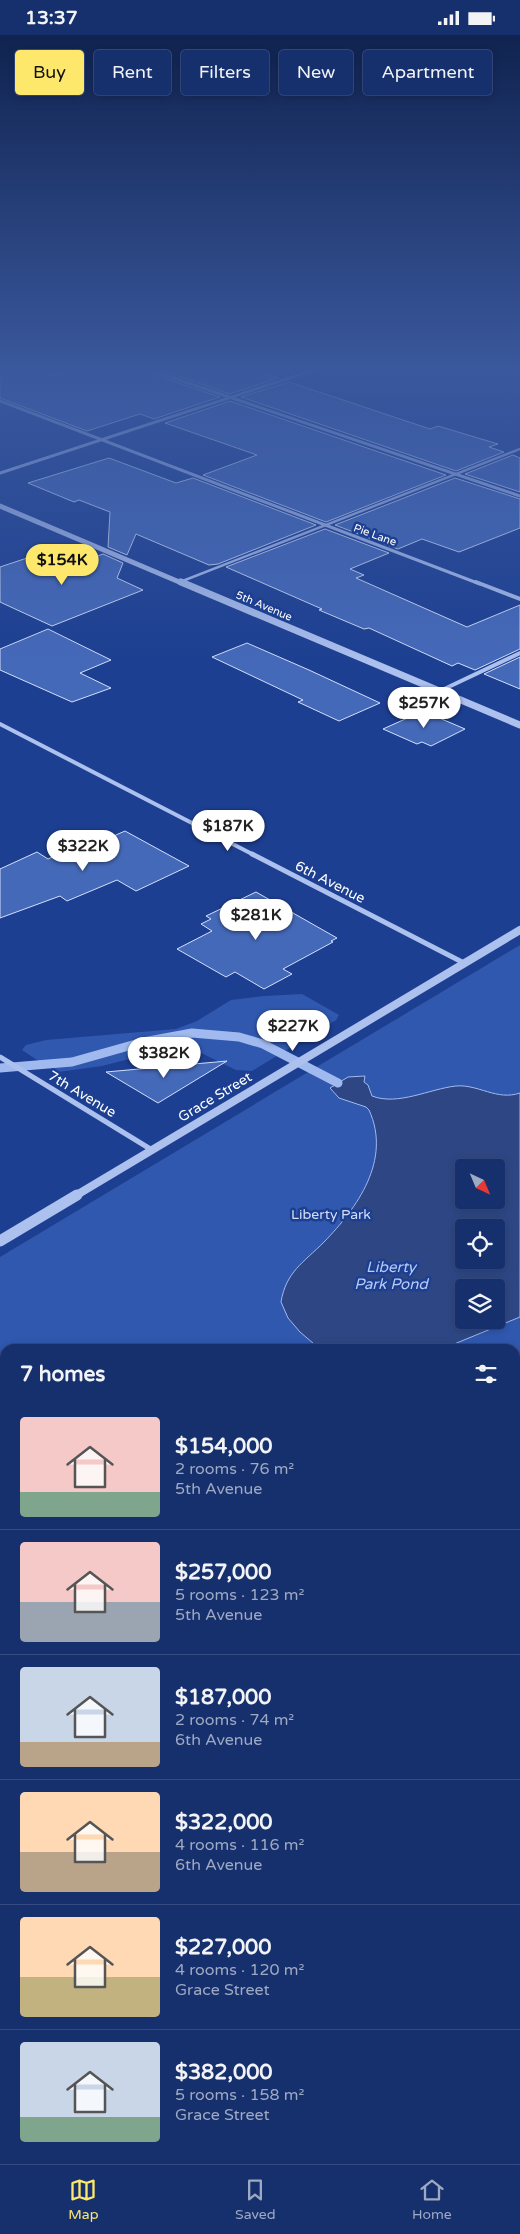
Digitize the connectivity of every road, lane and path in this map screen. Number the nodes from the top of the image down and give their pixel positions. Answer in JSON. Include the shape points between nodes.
{"nodes":[{"id":1,"x":21,"y":466,"type":"edge"},
{"id":2,"x":171,"y":466,"type":"edge"},
{"id":3,"x":432,"y":466,"type":"edge"},
{"id":4,"x":474,"y":466,"type":"edge"},
{"id":5,"x":0,"y":473,"type":"edge"},
{"id":6,"x":454,"y":474,"type":"junction"},
{"id":7,"x":520,"y":496,"type":"edge"},
{"id":8,"x":0,"y":506,"type":"edge"},
{"id":9,"x":324,"y":526,"type":"junction"},
{"id":10,"x":179,"y":582,"type":"junction"},
{"id":11,"x":520,"y":599,"type":"edge"},
{"id":12,"x":520,"y":653,"type":"edge"},
{"id":13,"x":440,"y":691,"type":"junction"},
{"id":14,"x":0,"y":724,"type":"edge"},
{"id":15,"x":520,"y":725,"type":"edge"},
{"id":16,"x":520,"y":930,"type":"edge"},
{"id":17,"x":464,"y":963,"type":"junction"},
{"id":18,"x":314,"y":1053,"type":"joint"},
{"id":19,"x":0,"y":1057,"type":"edge"},
{"id":20,"x":152,"y":1150,"type":"junction"},
{"id":21,"x":0,"y":1241,"type":"edge"}],
"edges":[{"from":1,"to":5,"type":"street"},
{"from":2,"to":9,"type":"street","name":"Pie Lane"},
{"from":3,"to":6,"type":"street"},
{"from":4,"to":6,"type":"lane"},
{"from":6,"to":7,"type":"street"},
{"from":6,"to":9,"type":"lane"},
{"from":8,"to":10,"type":"street","name":"5th Avenue"},
{"from":9,"to":10,"type":"lane"},
{"from":9,"to":11,"type":"street","name":"Pie Lane"},
{"from":10,"to":13,"type":"street","name":"5th Avenue"},
{"from":12,"to":13,"type":"street"},
{"from":13,"to":15,"type":"street","name":"5th Avenue"},
{"from":14,"to":17,"type":"street","name":"6th Avenue"},
{"from":16,"to":17,"type":"street","name":"Grace Street"},
{"from":17,"to":18,"type":"street","name":"Grace Street"},
{"from":18,"to":20,"type":"street","name":"Grace Street"},
{"from":19,"to":20,"type":"street","name":"7th Avenue"},
{"from":20,"to":21,"type":"street","name":"Grace Street"}]}
